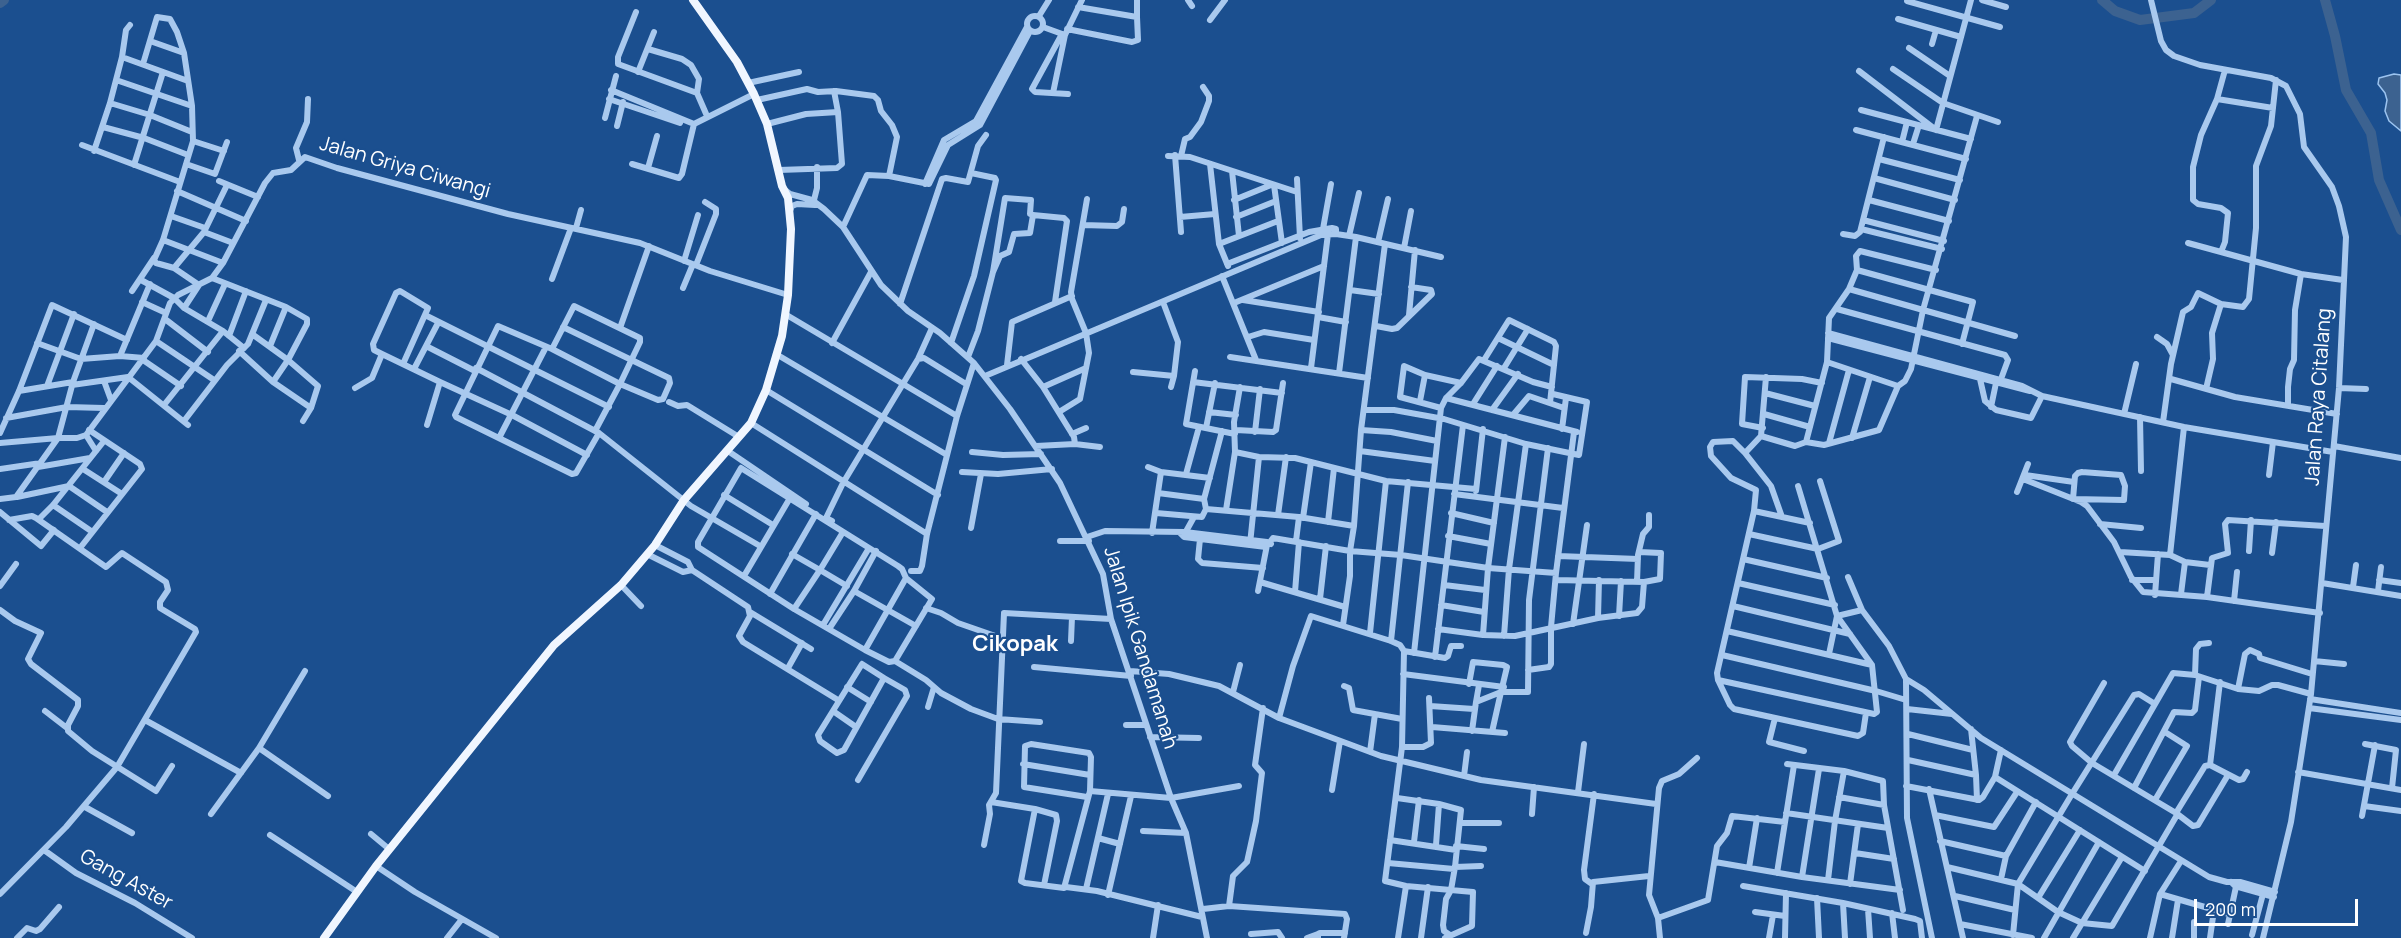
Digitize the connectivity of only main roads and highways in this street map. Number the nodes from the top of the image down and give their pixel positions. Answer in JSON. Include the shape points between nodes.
{"nodes":[{"id":1,"x":693,"y":0,"type":"edge"},
{"id":2,"x":324,"y":938,"type":"edge"}],
"edges":[{"from":1,"to":2,"type":"main road","via":[[728,47],[756,97],[788,198],[788,295],[766,390],[751,423],[684,500],[655,545],[621,585],[554,645],[389,849]]}]}
